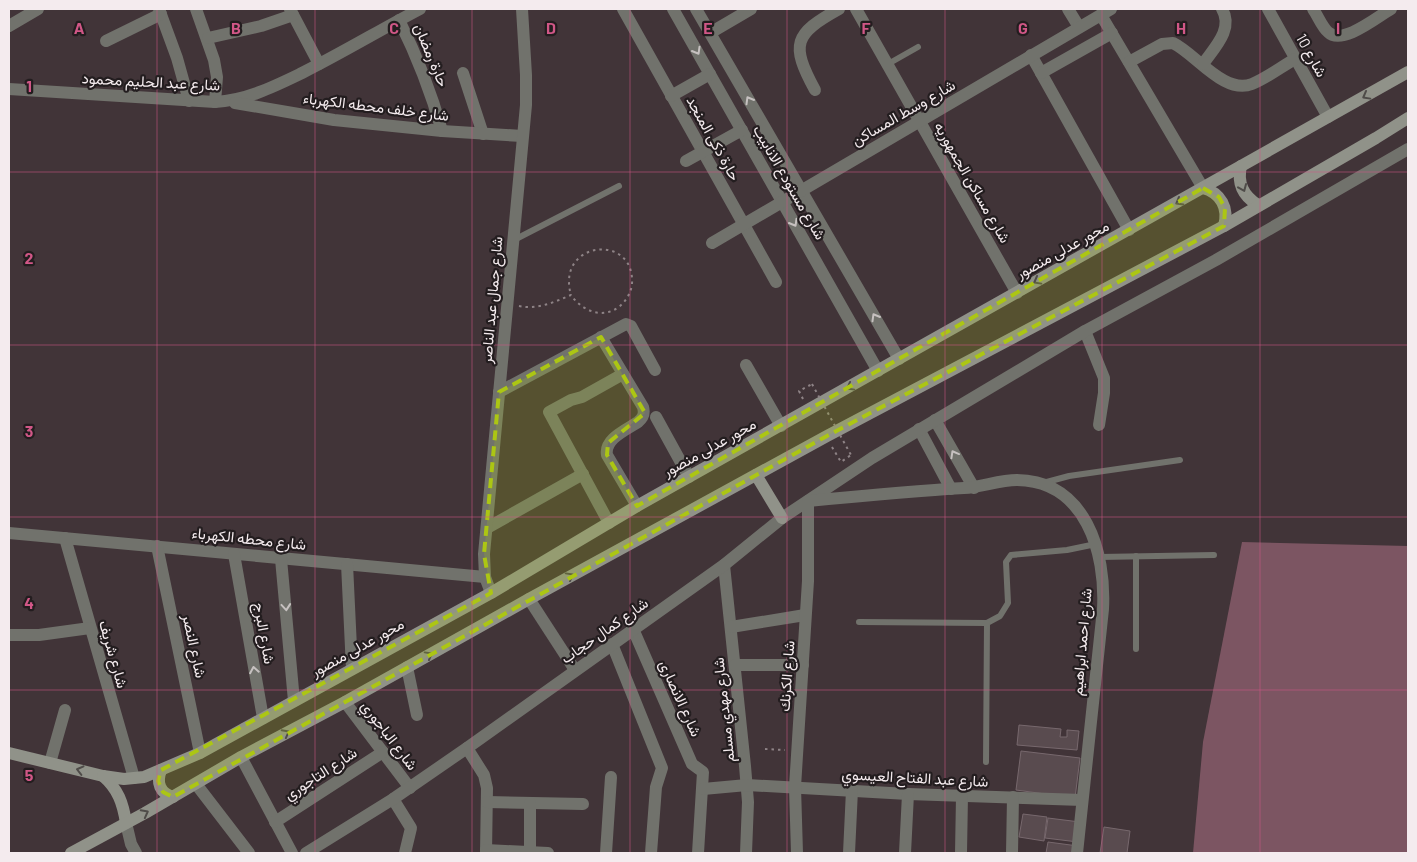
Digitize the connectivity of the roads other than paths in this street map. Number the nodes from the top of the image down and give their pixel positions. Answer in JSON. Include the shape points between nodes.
{"nodes":[{"id":1,"x":38,"y":9,"type":"edge"},
{"id":2,"x":196,"y":9,"type":"edge"},
{"id":3,"x":522,"y":9,"type":"edge"},
{"id":4,"x":623,"y":9,"type":"edge"},
{"id":5,"x":673,"y":9,"type":"edge"},
{"id":6,"x":696,"y":9,"type":"edge"},
{"id":7,"x":751,"y":9,"type":"edge"},
{"id":8,"x":839,"y":9,"type":"edge"},
{"id":9,"x":856,"y":9,"type":"edge"},
{"id":10,"x":1068,"y":9,"type":"edge"},
{"id":11,"x":1222,"y":9,"type":"edge"},
{"id":12,"x":1268,"y":9,"type":"edge"},
{"id":13,"x":1313,"y":9,"type":"edge"},
{"id":14,"x":1391,"y":9,"type":"edge"},
{"id":15,"x":416,"y":10,"type":"edge"},
{"id":16,"x":160,"y":11,"type":"edge"},
{"id":17,"x":292,"y":12,"type":"edge"},
{"id":18,"x":1106,"y":12,"type":"edge"},
{"id":19,"x":399,"y":20,"type":"junction"},
{"id":20,"x":9,"y":26,"type":"edge"},
{"id":21,"x":1079,"y":27,"type":"junction"},
{"id":22,"x":710,"y":32,"type":"junction"},
{"id":23,"x":1112,"y":33,"type":"junction"},
{"id":24,"x":208,"y":38,"type":"junction"},
{"id":25,"x":106,"y":41,"type":"dead end"},
{"id":26,"x":918,"y":47,"type":"dead end"},
{"id":27,"x":1031,"y":55,"type":"junction"},
{"id":28,"x":1296,"y":59,"type":"junction"},
{"id":29,"x":1129,"y":62,"type":"junction"},
{"id":30,"x":319,"y":64,"type":"junction"},
{"id":31,"x":888,"y":64,"type":"junction"},
{"id":32,"x":1203,"y":64,"type":"junction"},
{"id":33,"x":1408,"y":72,"type":"edge"},
{"id":34,"x":463,"y":73,"type":"dead end"},
{"id":35,"x":1041,"y":73,"type":"junction"},
{"id":36,"x":710,"y":74,"type":"junction"},
{"id":37,"x":9,"y":89,"type":"edge"},
{"id":38,"x":815,"y":90,"type":"dead end"},
{"id":39,"x":671,"y":96,"type":"junction"},
{"id":40,"x":189,"y":101,"type":"junction"},
{"id":41,"x":221,"y":102,"type":"junction"},
{"id":42,"x":1328,"y":117,"type":"junction"},
{"id":43,"x":1408,"y":118,"type":"edge"},
{"id":44,"x":920,"y":121,"type":"junction"},
{"id":45,"x":742,"y":130,"type":"junction"},
{"id":46,"x":442,"y":132,"type":"junction"},
{"id":47,"x":483,"y":134,"type":"junction"},
{"id":48,"x":522,"y":136,"type":"junction"},
{"id":49,"x":1408,"y":150,"type":"edge"},
{"id":50,"x":703,"y":152,"type":"junction"},
{"id":51,"x":686,"y":161,"type":"dead end"},
{"id":52,"x":1241,"y":166,"type":"junction"},
{"id":53,"x":619,"y":186,"type":"dead end"},
{"id":54,"x":1203,"y":188,"type":"junction"},
{"id":55,"x":801,"y":190,"type":"junction"},
{"id":56,"x":782,"y":202,"type":"junction"},
{"id":57,"x":1258,"y":205,"type":"junction"},
{"id":58,"x":744,"y":224,"type":"junction"},
{"id":59,"x":1224,"y":226,"type":"junction"},
{"id":60,"x":1129,"y":230,"type":"junction"},
{"id":61,"x":513,"y":240,"type":"junction"},
{"id":62,"x":712,"y":243,"type":"dead end"},
{"id":63,"x":776,"y":282,"type":"dead end"},
{"id":64,"x":1017,"y":293,"type":"junction"},
{"id":65,"x":1086,"y":331,"type":"junction"},
{"id":66,"x":601,"y":337,"type":"junction"},
{"id":67,"x":899,"y":359,"type":"junction"},
{"id":68,"x":746,"y":365,"type":"dead end"},
{"id":69,"x":655,"y":370,"type":"dead end"},
{"id":70,"x":878,"y":371,"type":"junction"},
{"id":71,"x":623,"y":374,"type":"junction"},
{"id":72,"x":499,"y":392,"type":"junction"},
{"id":73,"x":656,"y":417,"type":"dead end"},
{"id":74,"x":935,"y":420,"type":"junction"},
{"id":75,"x":1099,"y":425,"type":"dead end"},
{"id":76,"x":780,"y":426,"type":"junction"},
{"id":77,"x":919,"y":429,"type":"junction"},
{"id":78,"x":1180,"y":460,"type":"dead end"},
{"id":79,"x":583,"y":474,"type":"junction"},
{"id":80,"x":756,"y":474,"type":"junction"},
{"id":81,"x":688,"y":477,"type":"junction"},
{"id":82,"x":1040,"y":484,"type":"junction"},
{"id":83,"x":974,"y":488,"type":"junction"},
{"id":84,"x":951,"y":489,"type":"junction"},
{"id":85,"x":808,"y":501,"type":"junction"},
{"id":86,"x":637,"y":506,"type":"junction"},
{"id":87,"x":782,"y":518,"type":"junction"},
{"id":88,"x":608,"y":523,"type":"junction"},
{"id":89,"x":487,"y":528,"type":"junction"},
{"id":90,"x":9,"y":533,"type":"edge"},
{"id":91,"x":65,"y":538,"type":"junction"},
{"id":92,"x":1096,"y":544,"type":"junction"},
{"id":93,"x":157,"y":546,"type":"junction"},
{"id":94,"x":234,"y":554,"type":"junction"},
{"id":95,"x":1214,"y":555,"type":"dead end"},
{"id":96,"x":1136,"y":556,"type":"junction"},
{"id":97,"x":1100,"y":557,"type":"junction"},
{"id":98,"x":281,"y":559,"type":"junction"},
{"id":99,"x":346,"y":564,"type":"junction"},
{"id":100,"x":724,"y":565,"type":"junction"},
{"id":101,"x":485,"y":577,"type":"junction"},
{"id":102,"x":490,"y":593,"type":"junction"},
{"id":103,"x":529,"y":599,"type":"junction"},
{"id":104,"x":805,"y":615,"type":"junction"},
{"id":105,"x":859,"y":622,"type":"dead end"},
{"id":106,"x":987,"y":623,"type":"junction"},
{"id":107,"x":90,"y":628,"type":"junction"},
{"id":108,"x":730,"y":628,"type":"junction"},
{"id":109,"x":633,"y":629,"type":"junction"},
{"id":110,"x":9,"y":635,"type":"edge"},
{"id":111,"x":612,"y":644,"type":"junction"},
{"id":112,"x":1136,"y":649,"type":"dead end"},
{"id":113,"x":735,"y":665,"type":"junction"},
{"id":114,"x":803,"y":665,"type":"junction"},
{"id":115,"x":407,"y":667,"type":"junction"},
{"id":116,"x":352,"y":669,"type":"junction"},
{"id":117,"x":575,"y":670,"type":"junction"},
{"id":118,"x":294,"y":701,"type":"junction"},
{"id":119,"x":345,"y":702,"type":"junction"},
{"id":120,"x":65,"y":710,"type":"dead end"},
{"id":121,"x":417,"y":715,"type":"dead end"},
{"id":122,"x":263,"y":718,"type":"junction"},
{"id":123,"x":467,"y":748,"type":"junction"},
{"id":124,"x":383,"y":752,"type":"junction"},
{"id":125,"x":9,"y":753,"type":"edge"},
{"id":126,"x":200,"y":753,"type":"junction"},
{"id":127,"x":241,"y":757,"type":"junction"},
{"id":128,"x":986,"y":762,"type":"dead end"},
{"id":129,"x":50,"y":763,"type":"junction"},
{"id":130,"x":161,"y":770,"type":"junction"},
{"id":131,"x":103,"y":776,"type":"junction"},
{"id":132,"x":612,"y":777,"type":"dead end"},
{"id":133,"x":134,"y":778,"type":"junction"},
{"id":134,"x":196,"y":784,"type":"junction"},
{"id":135,"x":747,"y":785,"type":"junction"},
{"id":136,"x":795,"y":787,"type":"junction"},
{"id":137,"x":410,"y":788,"type":"junction"},
{"id":138,"x":703,"y":790,"type":"junction"},
{"id":139,"x":852,"y":790,"type":"junction"},
{"id":140,"x":908,"y":794,"type":"junction"},
{"id":141,"x":962,"y":796,"type":"junction"},
{"id":142,"x":173,"y":797,"type":"junction"},
{"id":143,"x":1014,"y":797,"type":"junction"},
{"id":144,"x":393,"y":799,"type":"junction"},
{"id":145,"x":1082,"y":800,"type":"junction"},
{"id":146,"x":487,"y":802,"type":"junction"},
{"id":147,"x":530,"y":803,"type":"junction"},
{"id":148,"x":583,"y":804,"type":"dead end"},
{"id":149,"x":275,"y":822,"type":"junction"},
{"id":150,"x":126,"y":823,"type":"junction"},
{"id":151,"x":486,"y":852,"type":"edge"},
{"id":152,"x":71,"y":853,"type":"edge"},
{"id":153,"x":136,"y":853,"type":"edge"},
{"id":154,"x":249,"y":853,"type":"edge"},
{"id":155,"x":292,"y":853,"type":"edge"},
{"id":156,"x":306,"y":853,"type":"edge"},
{"id":157,"x":405,"y":853,"type":"edge"},
{"id":158,"x":530,"y":853,"type":"edge"},
{"id":159,"x":548,"y":853,"type":"edge"},
{"id":160,"x":606,"y":853,"type":"edge"},
{"id":161,"x":651,"y":853,"type":"edge"},
{"id":162,"x":698,"y":853,"type":"edge"},
{"id":163,"x":746,"y":853,"type":"edge"},
{"id":164,"x":797,"y":853,"type":"edge"},
{"id":165,"x":849,"y":853,"type":"edge"},
{"id":166,"x":906,"y":853,"type":"edge"},
{"id":167,"x":961,"y":853,"type":"edge"},
{"id":168,"x":1012,"y":853,"type":"edge"},
{"id":169,"x":1077,"y":853,"type":"edge"}],
"edges":[{"from":1,"to":20,"type":"street"},
{"from":2,"to":24,"type":"street"},
{"from":3,"to":48,"type":"street","name":"شارع جمال عبد الناصر","via":[[526,105]]},
{"from":4,"to":39,"type":"street","name":"حارة ذكى المنجد"},
{"from":5,"to":36,"type":"street","name":"شارع مستودع الانابيب","one_way":true},
{"from":6,"to":22,"type":"street","name":"شارع مستودع الانابيب"},
{"from":7,"to":22,"type":"street"},
{"from":8,"to":38,"type":"street","via":[[811,26],[801,42],[800,60]]},
{"from":9,"to":31,"type":"street","name":"شارع مساكن الجمهوريه"},
{"from":10,"to":21,"type":"street"},
{"from":11,"to":32,"type":"street","via":[[1226,15],[1225,30]]},
{"from":12,"to":28,"type":"street","name":"شارع 10"},
{"from":13,"to":14,"type":"street","via":[[1326,32],[1341,37]]},
{"from":15,"to":19,"type":"street","name":"شارع عبد الحليم محمود"},
{"from":16,"to":25,"type":"street"},
{"from":16,"to":40,"type":"street"},
{"from":17,"to":24,"type":"street","via":[[262,26]]},
{"from":17,"to":30,"type":"street"},
{"from":18,"to":21,"type":"street","name":"شارع وسط المساكن"},
{"from":18,"to":23,"type":"street"},
{"from":19,"to":30,"type":"street","name":"شارع عبد الحليم محمود"},
{"from":19,"to":46,"type":"street","name":"حارة رمضان","via":[[417,56]]},
{"from":21,"to":27,"type":"street","name":"شارع وسط المساكن"},
{"from":55,"to":22,"type":"street","name":"شارع مستودع الانابيب","one_way":true},
{"from":23,"to":29,"type":"street"},
{"from":23,"to":35,"type":"street"},
{"from":24,"to":41,"type":"street"},
{"from":26,"to":31,"type":"lane"},
{"from":27,"to":35,"type":"street"},
{"from":27,"to":44,"type":"street","name":"شارع وسط المساكن"},
{"from":28,"to":32,"type":"street","via":[[1243,86],[1226,83]]},
{"from":28,"to":42,"type":"street","name":"شارع 10"},
{"from":29,"to":32,"type":"street","via":[[1167,42],[1179,45]]},
{"from":29,"to":54,"type":"street"},
{"from":30,"to":41,"type":"street","name":"شارع عبد الحليم محمود","via":[[255,95]]},
{"from":31,"to":44,"type":"street","name":"شارع مساكن الجمهوريه"},
{"from":33,"to":42,"type":"main road","name":"محور عدلى منصور","one_way":true},
{"from":34,"to":47,"type":"street"},
{"from":35,"to":60,"type":"street"},
{"from":36,"to":39,"type":"street"},
{"from":36,"to":45,"type":"street","name":"شارع مستودع الانابيب"},
{"from":37,"to":40,"type":"street","name":"شارع عبد الحليم محمود"},
{"from":39,"to":50,"type":"street","name":"حارة ذكى المنجد"},
{"from":40,"to":41,"type":"street","name":"شارع عبد الحليم محمود"},
{"from":41,"to":46,"type":"street","name":"شارع خلف محطه الكهرباء","via":[[334,120]]},
{"from":42,"to":52,"type":"main road","name":"محور عدلى منصور"},
{"from":43,"to":57,"type":"main road"},
{"from":44,"to":55,"type":"street","name":"شارع وسط المساكن"},
{"from":44,"to":64,"type":"street","name":"شارع مساكن الجمهوريه"},
{"from":45,"to":50,"type":"street"},
{"from":45,"to":56,"type":"street","name":"شارع مستودع الانابيب"},
{"from":46,"to":47,"type":"street","name":"شارع خلف محطه الكهرباء"},
{"from":47,"to":48,"type":"street","name":"شارع خلف محطه الكهرباء"},
{"from":48,"to":61,"type":"street","name":"شارع جمال عبد الناصر"},
{"from":49,"to":65,"type":"street","name":"شارع كمال حجاب"},
{"from":50,"to":51,"type":"street"},
{"from":50,"to":58,"type":"street","name":"حارة ذكى المنجد"},
{"from":52,"to":54,"type":"main road","name":"محور عدلى منصور"},
{"from":52,"to":57,"type":"main road","one_way":true,"via":[[1241,186],[1247,197]]},
{"from":53,"to":61,"type":"lane"},
{"from":54,"to":59,"type":"main road","via":[[1222,202],[1226,214]]},
{"from":54,"to":60,"type":"main road","name":"محور عدلى منصور","one_way":true},
{"from":55,"to":56,"type":"street","name":"شارع وسط المساكن"},
{"from":67,"to":55,"type":"street","name":"شارع مستودع الانابيب","one_way":true},
{"from":56,"to":58,"type":"street","name":"شارع وسط المساكن"},
{"from":56,"to":70,"type":"street","name":"شارع مستودع الانابيب","one_way":true},
{"from":57,"to":59,"type":"main road"},
{"from":58,"to":62,"type":"street","name":"شارع وسط المساكن"},
{"from":58,"to":63,"type":"street","name":"حارة ذكى المنجد"},
{"from":59,"to":80,"type":"main road"},
{"from":60,"to":64,"type":"main road","name":"محور عدلى منصور","one_way":true},
{"from":61,"to":72,"type":"street","name":"شارع جمال عبد الناصر"},
{"from":64,"to":67,"type":"main road","name":"محور عدلى منصور"},
{"from":65,"to":74,"type":"street","name":"شارع كمال حجاب"},
{"from":65,"to":75,"type":"street","via":[[1104,378]]},
{"from":66,"to":69,"type":"street","via":[[629,325]]},
{"from":66,"to":71,"type":"street"},
{"from":66,"to":72,"type":"street"},
{"from":67,"to":70,"type":"main road","name":"محور عدلى منصور"},
{"from":68,"to":76,"type":"street"},
{"from":70,"to":76,"type":"main road","name":"محور عدلى منصور","one_way":true},
{"from":71,"to":79,"type":"street","via":[[549,412]]},
{"from":71,"to":86,"type":"street","via":[[645,413],[642,419],[608,443],[606,449]]},
{"from":72,"to":89,"type":"street","name":"شارع جمال عبد الناصر"},
{"from":73,"to":81,"type":"street"},
{"from":74,"to":77,"type":"street","name":"شارع كمال حجاب"},
{"from":83,"to":74,"type":"street","one_way":true},
{"from":76,"to":81,"type":"main road","name":"محور عدلى منصور"},
{"from":77,"to":84,"type":"street"},
{"from":77,"to":85,"type":"street","name":"شارع كمال حجاب"},
{"from":78,"to":82,"type":"lane","via":[[1069,476]]},
{"from":79,"to":88,"type":"street"},
{"from":79,"to":89,"type":"street"},
{"from":80,"to":87,"type":"main road"},
{"from":103,"to":80,"type":"main road","one_way":true},
{"from":81,"to":86,"type":"main road","name":"محور عدلى منصور"},
{"from":82,"to":83,"type":"street","name":"شارع احمد ابراهيم","via":[[1016,480]]},
{"from":82,"to":92,"type":"street","name":"شارع احمد ابراهيم","via":[[1062,493],[1077,508]]},
{"from":83,"to":84,"type":"street","name":"شارع احمد ابراهيم"},
{"from":84,"to":85,"type":"street","name":"شارع احمد ابراهيم"},
{"from":85,"to":87,"type":"street","name":"شارع كمال حجاب"},
{"from":85,"to":104,"type":"street","name":"شارع الكرنك"},
{"from":86,"to":88,"type":"main road","name":"محور عدلى منصور"},
{"from":87,"to":100,"type":"street","name":"شارع كمال حجاب"},
{"from":88,"to":102,"type":"main road","name":"محور عدلى منصور"},
{"from":89,"to":101,"type":"street","name":"شارع جمال عبد الناصر"},
{"from":90,"to":91,"type":"street","name":"شارع محطه الكهرباء"},
{"from":91,"to":93,"type":"street","name":"شارع محطه الكهرباء"},
{"from":91,"to":107,"type":"street","name":"شارع شريف"},
{"from":92,"to":97,"type":"street","name":"شارع احمد ابراهيم"},
{"from":92,"to":106,"type":"lane","via":[[1012,555],[1006,562],[1008,604],[1000,616]]},
{"from":93,"to":94,"type":"street","name":"شارع محطه الكهرباء"},
{"from":93,"to":126,"type":"street","name":"شارع النصر"},
{"from":94,"to":98,"type":"street","name":"شارع محطه الكهرباء"},
{"from":122,"to":94,"type":"street","name":"شارع البرج","one_way":true},
{"from":95,"to":96,"type":"lane"},
{"from":96,"to":97,"type":"lane"},
{"from":96,"to":112,"type":"lane"},
{"from":97,"to":145,"type":"street","name":"شارع احمد ابراهيم","via":[[1103,610]]},
{"from":98,"to":99,"type":"street","name":"شارع محطه الكهرباء"},
{"from":98,"to":118,"type":"street","name":"شارع البرج","one_way":true},
{"from":99,"to":101,"type":"street","name":"شارع محطه الكهرباء"},
{"from":99,"to":116,"type":"street"},
{"from":100,"to":108,"type":"street","name":"شارع مهدي مسلم"},
{"from":100,"to":109,"type":"street","name":"شارع كمال حجاب"},
{"from":101,"to":102,"type":"street","name":"شارع جمال عبد الناصر"},
{"from":102,"to":116,"type":"main road","name":"محور عدلى منصور"},
{"from":115,"to":103,"type":"main road","one_way":true},
{"from":103,"to":117,"type":"street"},
{"from":104,"to":108,"type":"street"},
{"from":104,"to":114,"type":"street","name":"شارع الكرنك"},
{"from":105,"to":106,"type":"lane"},
{"from":106,"to":128,"type":"lane"},
{"from":107,"to":110,"type":"street","via":[[39,635]]},
{"from":107,"to":133,"type":"street","name":"شارع شريف"},
{"from":108,"to":113,"type":"street","name":"شارع مهدي مسلم"},
{"from":109,"to":111,"type":"street","name":"شارع كمال حجاب"},
{"from":109,"to":138,"type":"street","name":"شارع الانصارى","via":[[692,764],[703,772]]},
{"from":111,"to":117,"type":"street","name":"شارع كمال حجاب"},
{"from":111,"to":161,"type":"street","via":[[662,765],[656,787]]},
{"from":113,"to":114,"type":"street"},
{"from":113,"to":135,"type":"street","name":"شارع مهدي مسلم"},
{"from":114,"to":136,"type":"street","name":"شارع الكرنك"},
{"from":115,"to":119,"type":"main road"},
{"from":115,"to":121,"type":"street"},
{"from":116,"to":118,"type":"main road","name":"محور عدلى منصور"},
{"from":117,"to":123,"type":"street","name":"شارع كمال حجاب"},
{"from":118,"to":122,"type":"main road","name":"محور عدلى منصور"},
{"from":119,"to":124,"type":"street","name":"شارع الباجوري"},
{"from":127,"to":119,"type":"main road","one_way":true},
{"from":120,"to":129,"type":"street"},
{"from":122,"to":126,"type":"main road","name":"محور عدلى منصور"},
{"from":123,"to":137,"type":"street","name":"شارع كمال حجاب"},
{"from":123,"to":146,"type":"street","via":[[484,775]]},
{"from":124,"to":137,"type":"street","name":"شارع الباجوري"},
{"from":124,"to":149,"type":"street","name":"شارع التاجوري"},
{"from":125,"to":129,"type":"main road","name":"محور عدلى منصور"},
{"from":126,"to":130,"type":"main road","name":"محور عدلى منصور"},
{"from":127,"to":134,"type":"main road"},
{"from":127,"to":149,"type":"street"},
{"from":131,"to":129,"type":"main road","name":"محور عدلى منصور","one_way":true},
{"from":130,"to":133,"type":"main road","name":"محور عدلى منصور"},
{"from":130,"to":142,"type":"main road","via":[[160,787]]},
{"from":131,"to":133,"type":"main road","name":"محور عدلى منصور"},
{"from":131,"to":150,"type":"main road","via":[[119,794]]},
{"from":132,"to":160,"type":"street"},
{"from":134,"to":142,"type":"main road"},
{"from":134,"to":154,"type":"street"},
{"from":135,"to":136,"type":"street","name":"شارع عبد الفتاح العيسوي"},
{"from":135,"to":138,"type":"street","name":"شارع عبد الفتاح العيسوي"},
{"from":135,"to":163,"type":"street","name":"شارع مهدي مسلم"},
{"from":136,"to":139,"type":"street","name":"شارع عبد الفتاح العيسوي"},
{"from":136,"to":164,"type":"street","name":"شارع الكرنك"},
{"from":137,"to":144,"type":"street","name":"شارع كمال حجاب"},
{"from":138,"to":162,"type":"street"},
{"from":139,"to":140,"type":"street","name":"شارع عبد الفتاح العيسوي"},
{"from":139,"to":165,"type":"street"},
{"from":140,"to":141,"type":"street","name":"شارع عبد الفتاح العيسوي"},
{"from":140,"to":166,"type":"street"},
{"from":141,"to":143,"type":"street","name":"شارع عبد الفتاح العيسوي"},
{"from":141,"to":167,"type":"street"},
{"from":150,"to":142,"type":"main road","one_way":true},
{"from":143,"to":145,"type":"street","name":"شارع عبد الفتاح العيسوي"},
{"from":143,"to":168,"type":"street"},
{"from":144,"to":156,"type":"street","name":"شارع كمال حجاب"},
{"from":144,"to":157,"type":"street","via":[[411,828]]},
{"from":145,"to":169,"type":"street","name":"شارع احمد ابراهيم"},
{"from":146,"to":147,"type":"street"},
{"from":146,"to":151,"type":"street"},
{"from":147,"to":148,"type":"street"},
{"from":147,"to":158,"type":"street"},
{"from":149,"to":155,"type":"street"},
{"from":150,"to":152,"type":"main road"},
{"from":150,"to":153,"type":"street"},
{"from":151,"to":158,"type":"street"},
{"from":158,"to":159,"type":"street"}]}
